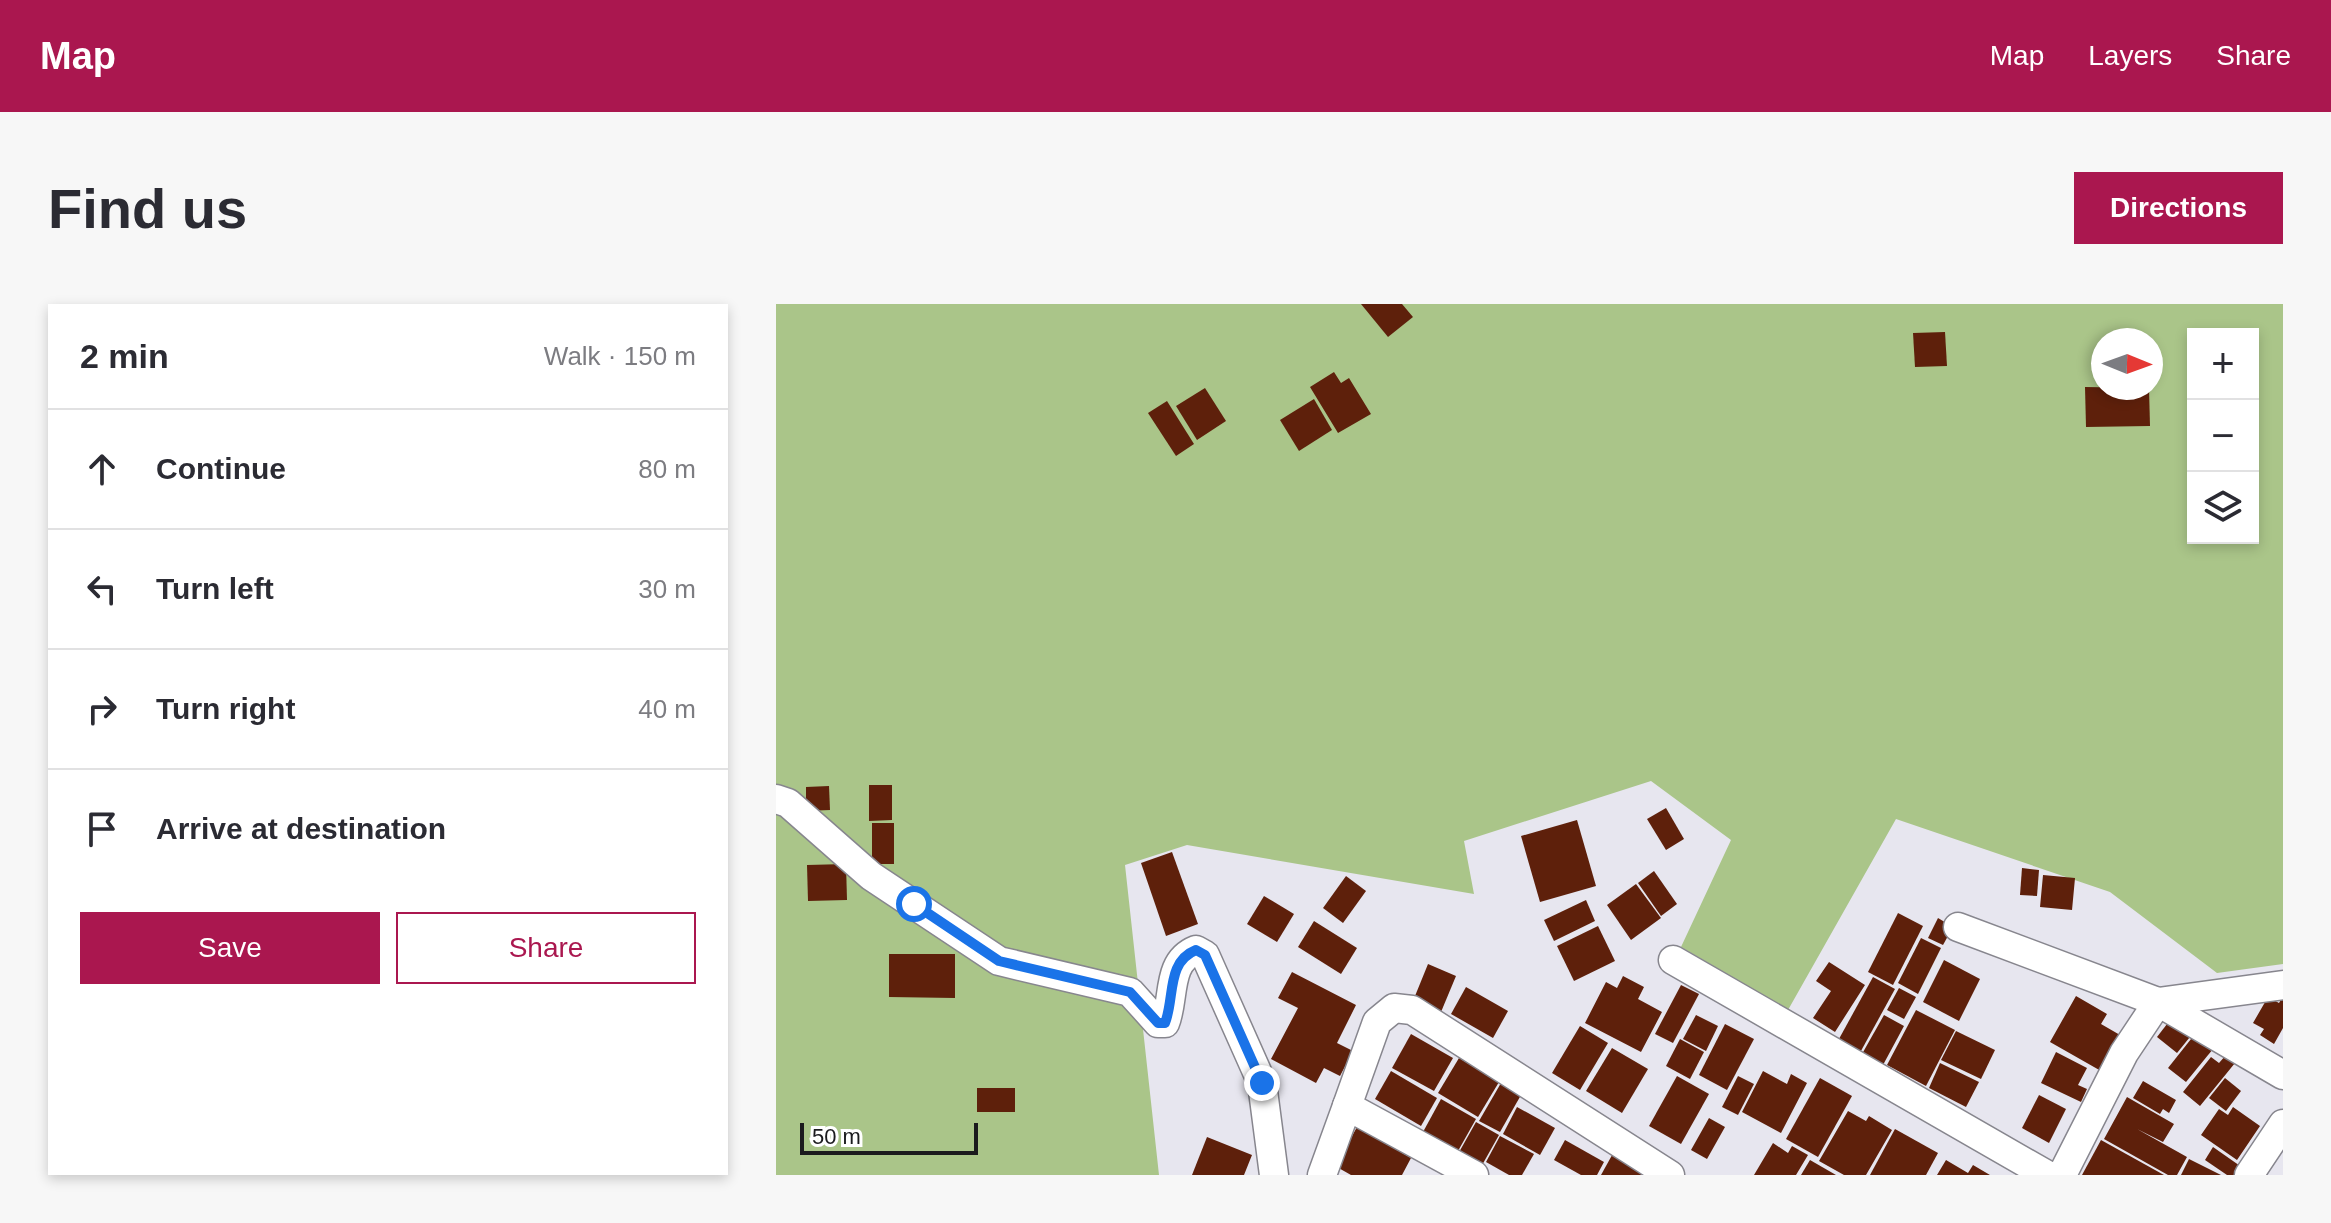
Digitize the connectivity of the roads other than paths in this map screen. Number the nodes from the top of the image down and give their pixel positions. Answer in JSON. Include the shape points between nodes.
{"nodes":[{"id":1,"x":776,"y":799,"type":"edge"},
{"id":2,"x":1958,"y":927,"type":"dead end"},
{"id":3,"x":1673,"y":960,"type":"dead end"},
{"id":4,"x":2283,"y":985,"type":"edge"},
{"id":5,"x":2158,"y":1002,"type":"junction"},
{"id":6,"x":2283,"y":1075,"type":"edge"},
{"id":7,"x":1347,"y":1106,"type":"junction"},
{"id":8,"x":2283,"y":1124,"type":"edge"},
{"id":9,"x":1274,"y":1175,"type":"edge"},
{"id":10,"x":1322,"y":1175,"type":"edge"},
{"id":11,"x":1474,"y":1175,"type":"edge"},
{"id":12,"x":1670,"y":1175,"type":"edge"},
{"id":13,"x":2047,"y":1175,"type":"edge"},
{"id":14,"x":2062,"y":1175,"type":"edge"},
{"id":15,"x":2249,"y":1175,"type":"edge"}],
"edges":[{"from":1,"to":9,"type":"street","via":[[788,803],[871,876],[999,961],[1130,992],[1158,1023],[1165,1023],[1169,1013],[1177,966],[1196,950],[1205,955],[1262,1083]]},
{"from":2,"to":5,"type":"street"},
{"from":3,"to":13,"type":"street"},
{"from":4,"to":5,"type":"street"},
{"from":5,"to":6,"type":"street"},
{"from":5,"to":14,"type":"street","via":[[2124,1053]]},
{"from":7,"to":10,"type":"street"},
{"from":7,"to":11,"type":"street"},
{"from":7,"to":12,"type":"street","via":[[1377,1022],[1394,1008],[1412,1010]]},
{"from":8,"to":15,"type":"street"}]}
